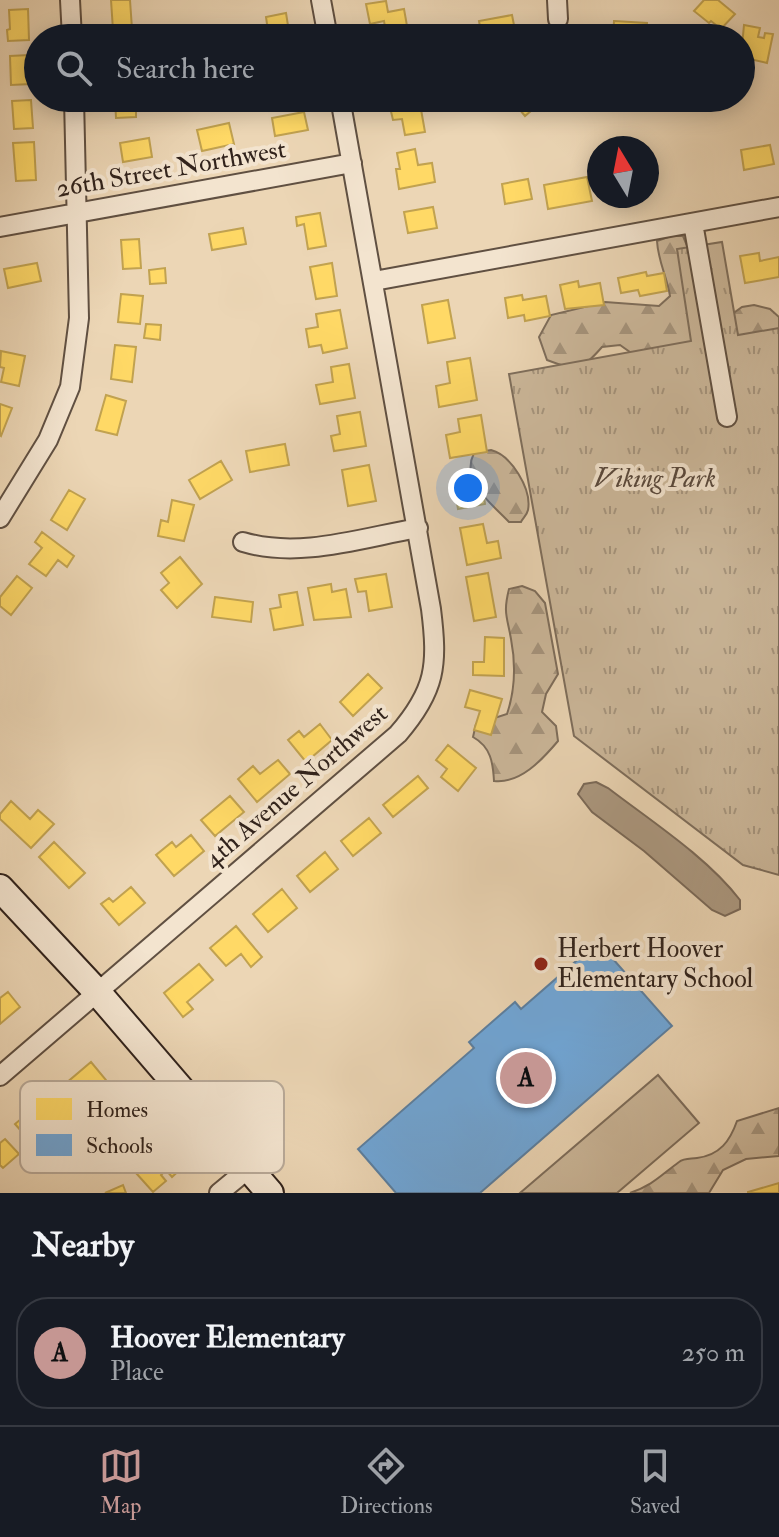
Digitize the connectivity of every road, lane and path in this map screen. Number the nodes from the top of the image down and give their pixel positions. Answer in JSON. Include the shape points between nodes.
{"nodes":[{"id":1,"x":70,"y":0,"type":"edge"},
{"id":2,"x":321,"y":0,"type":"edge"},
{"id":3,"x":71,"y":24,"type":"edge"},
{"id":4,"x":325,"y":24,"type":"edge"},
{"id":5,"x":74,"y":112,"type":"edge"},
{"id":6,"x":343,"y":112,"type":"edge"},
{"id":7,"x":352,"y":163,"type":"junction"},
{"id":8,"x":779,"y":207,"type":"edge"},
{"id":9,"x":77,"y":213,"type":"junction"},
{"id":10,"x":693,"y":223,"type":"junction"},
{"id":11,"x":0,"y":227,"type":"edge"},
{"id":12,"x":374,"y":281,"type":"junction"},
{"id":13,"x":727,"y":417,"type":"dead end"},
{"id":14,"x":0,"y":518,"type":"edge"},
{"id":15,"x":418,"y":528,"type":"junction"},
{"id":16,"x":243,"y":542,"type":"dead end"},
{"id":17,"x":0,"y":888,"type":"edge"},
{"id":18,"x":98,"y":993,"type":"junction"},
{"id":19,"x":0,"y":1076,"type":"edge"},
{"id":20,"x":173,"y":1081,"type":"edge"},
{"id":21,"x":243,"y":1173,"type":"edge"},
{"id":22,"x":252,"y":1173,"type":"edge"},
{"id":23,"x":219,"y":1193,"type":"edge"},
{"id":24,"x":270,"y":1193,"type":"edge"}],
"edges":[{"from":1,"to":3,"type":"street"},
{"from":2,"to":4,"type":"street"},
{"from":5,"to":9,"type":"street"},
{"from":6,"to":7,"type":"street","name":"4th Avenue Northwest"},
{"from":7,"to":9,"type":"street","name":"26th Street Northwest"},
{"from":7,"to":12,"type":"street","name":"4th Avenue Northwest"},
{"from":8,"to":10,"type":"street"},
{"from":9,"to":11,"type":"street","name":"26th Street Northwest"},
{"from":9,"to":14,"type":"street","via":[[79,318],[70,387],[48,440]]},
{"from":10,"to":12,"type":"street"},
{"from":10,"to":13,"type":"street"},
{"from":12,"to":15,"type":"street","name":"4th Avenue Northwest"},
{"from":15,"to":16,"type":"street","via":[[296,549]]},
{"from":15,"to":18,"type":"street","name":"4th Avenue Northwest","via":[[435,667],[416,713]]},
{"from":17,"to":18,"type":"main road"},
{"from":18,"to":19,"type":"street","name":"4th Avenue Northwest"},
{"from":18,"to":20,"type":"main road"},
{"from":21,"to":23,"type":"street"},
{"from":22,"to":24,"type":"main road"}]}
